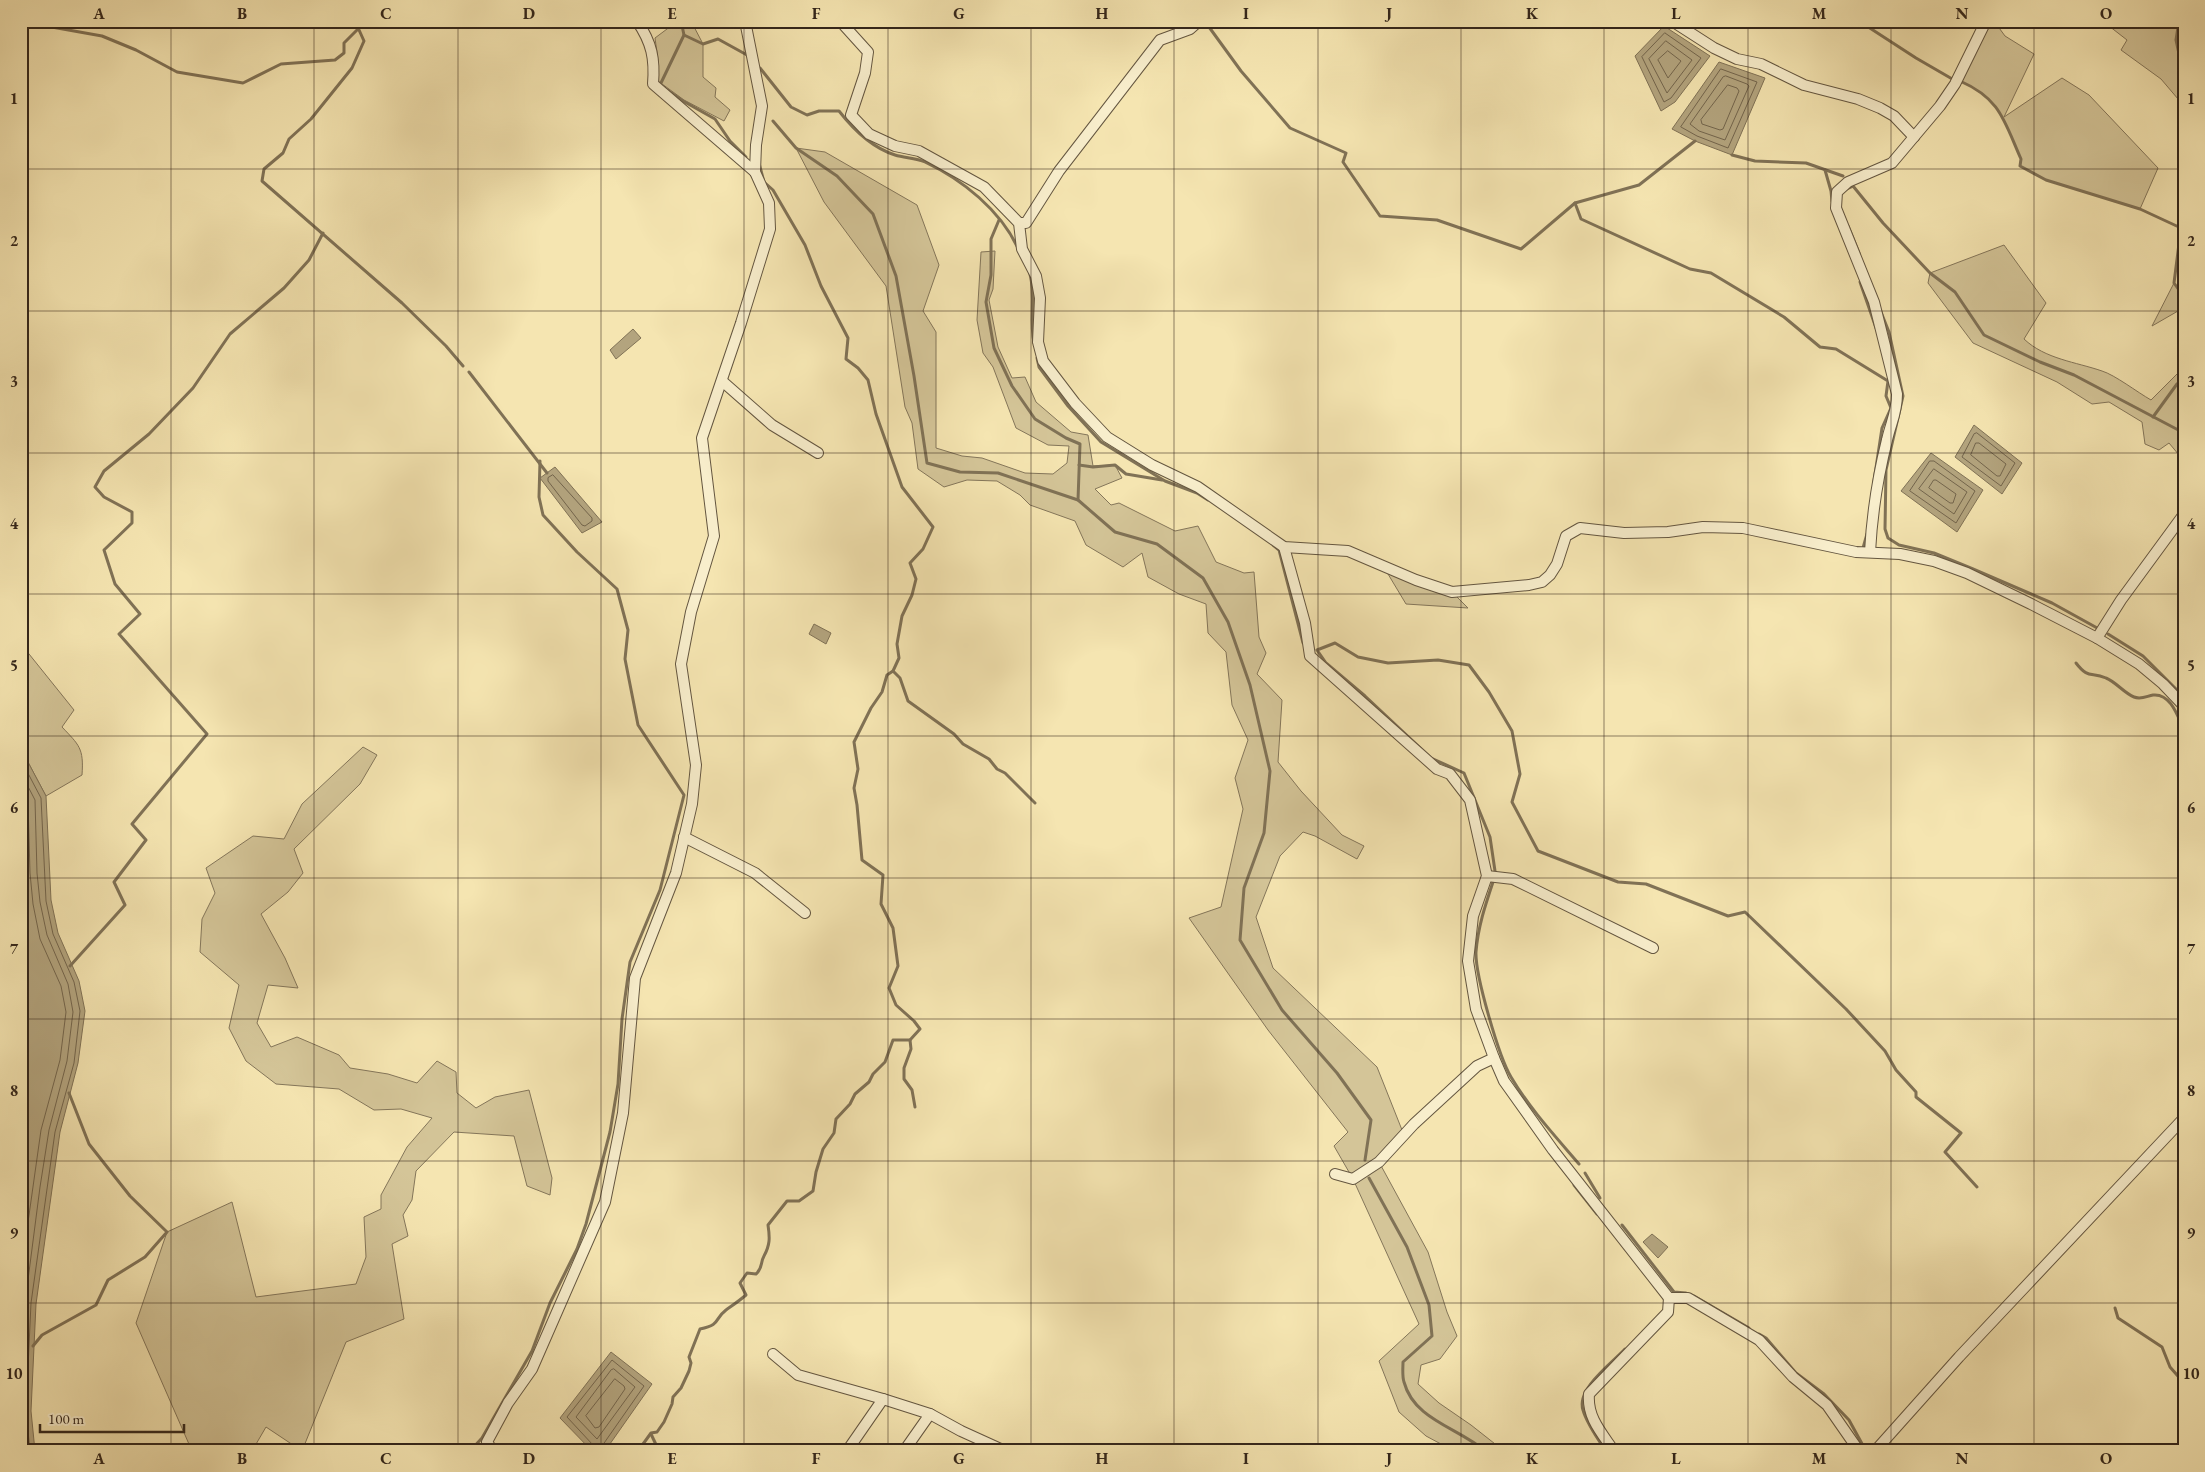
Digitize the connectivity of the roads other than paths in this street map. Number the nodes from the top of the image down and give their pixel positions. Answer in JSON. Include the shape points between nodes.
{"nodes":[{"id":1,"x":637,"y":21,"type":"edge"},
{"id":2,"x":745,"y":21,"type":"edge"},
{"id":3,"x":840,"y":21,"type":"edge"},
{"id":4,"x":1198,"y":21,"type":"edge"},
{"id":5,"x":1672,"y":21,"type":"edge"},
{"id":6,"x":1986,"y":21,"type":"edge"},
{"id":7,"x":1914,"y":137,"type":"junction"},
{"id":8,"x":755,"y":172,"type":"junction"},
{"id":9,"x":1019,"y":223,"type":"junction"},
{"id":10,"x":722,"y":381,"type":"junction"},
{"id":11,"x":818,"y":453,"type":"dead end"},
{"id":12,"x":2184,"y":514,"type":"edge"},
{"id":13,"x":1284,"y":547,"type":"junction"},
{"id":14,"x":1870,"y":552,"type":"junction"},
{"id":15,"x":2097,"y":638,"type":"junction"},
{"id":16,"x":2184,"y":706,"type":"edge"},
{"id":17,"x":684,"y":837,"type":"junction"},
{"id":18,"x":1487,"y":876,"type":"junction"},
{"id":19,"x":805,"y":913,"type":"dead end"},
{"id":20,"x":1653,"y":948,"type":"dead end"},
{"id":21,"x":1494,"y":1058,"type":"junction"},
{"id":22,"x":2184,"y":1118,"type":"edge"},
{"id":23,"x":1335,"y":1174,"type":"dead end"},
{"id":24,"x":1669,"y":1298,"type":"junction"},
{"id":25,"x":773,"y":1354,"type":"dead end"},
{"id":26,"x":883,"y":1399,"type":"junction"},
{"id":27,"x":930,"y":1414,"type":"junction"},
{"id":28,"x":490,"y":1447,"type":"edge"},
{"id":29,"x":479,"y":1451,"type":"edge"},
{"id":30,"x":847,"y":1451,"type":"edge"},
{"id":31,"x":904,"y":1451,"type":"edge"},
{"id":32,"x":1005,"y":1451,"type":"edge"},
{"id":33,"x":1614,"y":1451,"type":"edge"},
{"id":34,"x":1859,"y":1451,"type":"edge"},
{"id":35,"x":1875,"y":1451,"type":"edge"}],
"edges":[{"from":1,"to":8,"type":"street","via":[[655,60],[653,84]]},
{"from":2,"to":8,"type":"street","via":[[762,106]]},
{"from":3,"to":9,"type":"street","via":[[868,52],[865,73],[851,115],[869,134],[895,146],[918,151],[984,188]]},
{"from":4,"to":9,"type":"street","via":[[1190,28],[1160,40],[1059,171],[1026,223]]},
{"from":5,"to":7,"type":"street","via":[[1737,59],[1761,64],[1804,85],[1880,108],[1894,116]]},
{"from":6,"to":7,"type":"street","via":[[1955,84]]},
{"from":7,"to":14,"type":"street","via":[[1892,163],[1848,182],[1837,192],[1836,208],[1874,302],[1897,394],[1897,410],[1881,468]]},
{"from":8,"to":10,"type":"street","via":[[769,203],[770,229]]},
{"from":9,"to":13,"type":"street","via":[[1022,250],[1036,276],[1040,298],[1038,342],[1043,361],[1075,403],[1107,437],[1152,465],[1198,487]]},
{"from":10,"to":11,"type":"street","via":[[772,425]]},
{"from":10,"to":17,"type":"street","via":[[702,438],[714,536],[691,612],[681,664],[696,764],[692,804]]},
{"from":12,"to":15,"type":"street"},
{"from":13,"to":14,"type":"street","via":[[1348,551],[1452,592],[1542,582],[1557,564],[1566,536],[1580,528],[1624,533],[1703,527],[1743,528],[1856,552]]},
{"from":13,"to":18,"type":"street","via":[[1305,623],[1310,656],[1437,769],[1450,774],[1470,800]]},
{"from":14,"to":15,"type":"street","via":[[1900,554],[1942,564],[2032,604]]},
{"from":15,"to":16,"type":"street","via":[[2139,664]]},
{"from":17,"to":19,"type":"street","via":[[755,873]]},
{"from":17,"to":28,"type":"street","via":[[676,873],[635,978],[623,1113],[605,1202],[532,1369],[508,1403]]},
{"from":18,"to":20,"type":"street","via":[[1513,880]]},
{"from":18,"to":21,"type":"street","via":[[1473,916],[1468,962],[1476,1009]]},
{"from":21,"to":23,"type":"street","via":[[1477,1066],[1414,1124],[1379,1162],[1353,1179]]},
{"from":21,"to":24,"type":"street","via":[[1504,1081],[1553,1150]]},
{"from":22,"to":35,"type":"street"},
{"from":24,"to":33,"type":"street","via":[[1668,1312],[1589,1394],[1588,1408]]},
{"from":24,"to":34,"type":"street","via":[[1688,1298],[1759,1340],[1793,1377],[1826,1405]]},
{"from":25,"to":26,"type":"street","via":[[798,1375]]},
{"from":26,"to":27,"type":"street"},
{"from":26,"to":30,"type":"street"},
{"from":27,"to":31,"type":"street"},
{"from":27,"to":32,"type":"street"},
{"from":28,"to":29,"type":"street"}]}
